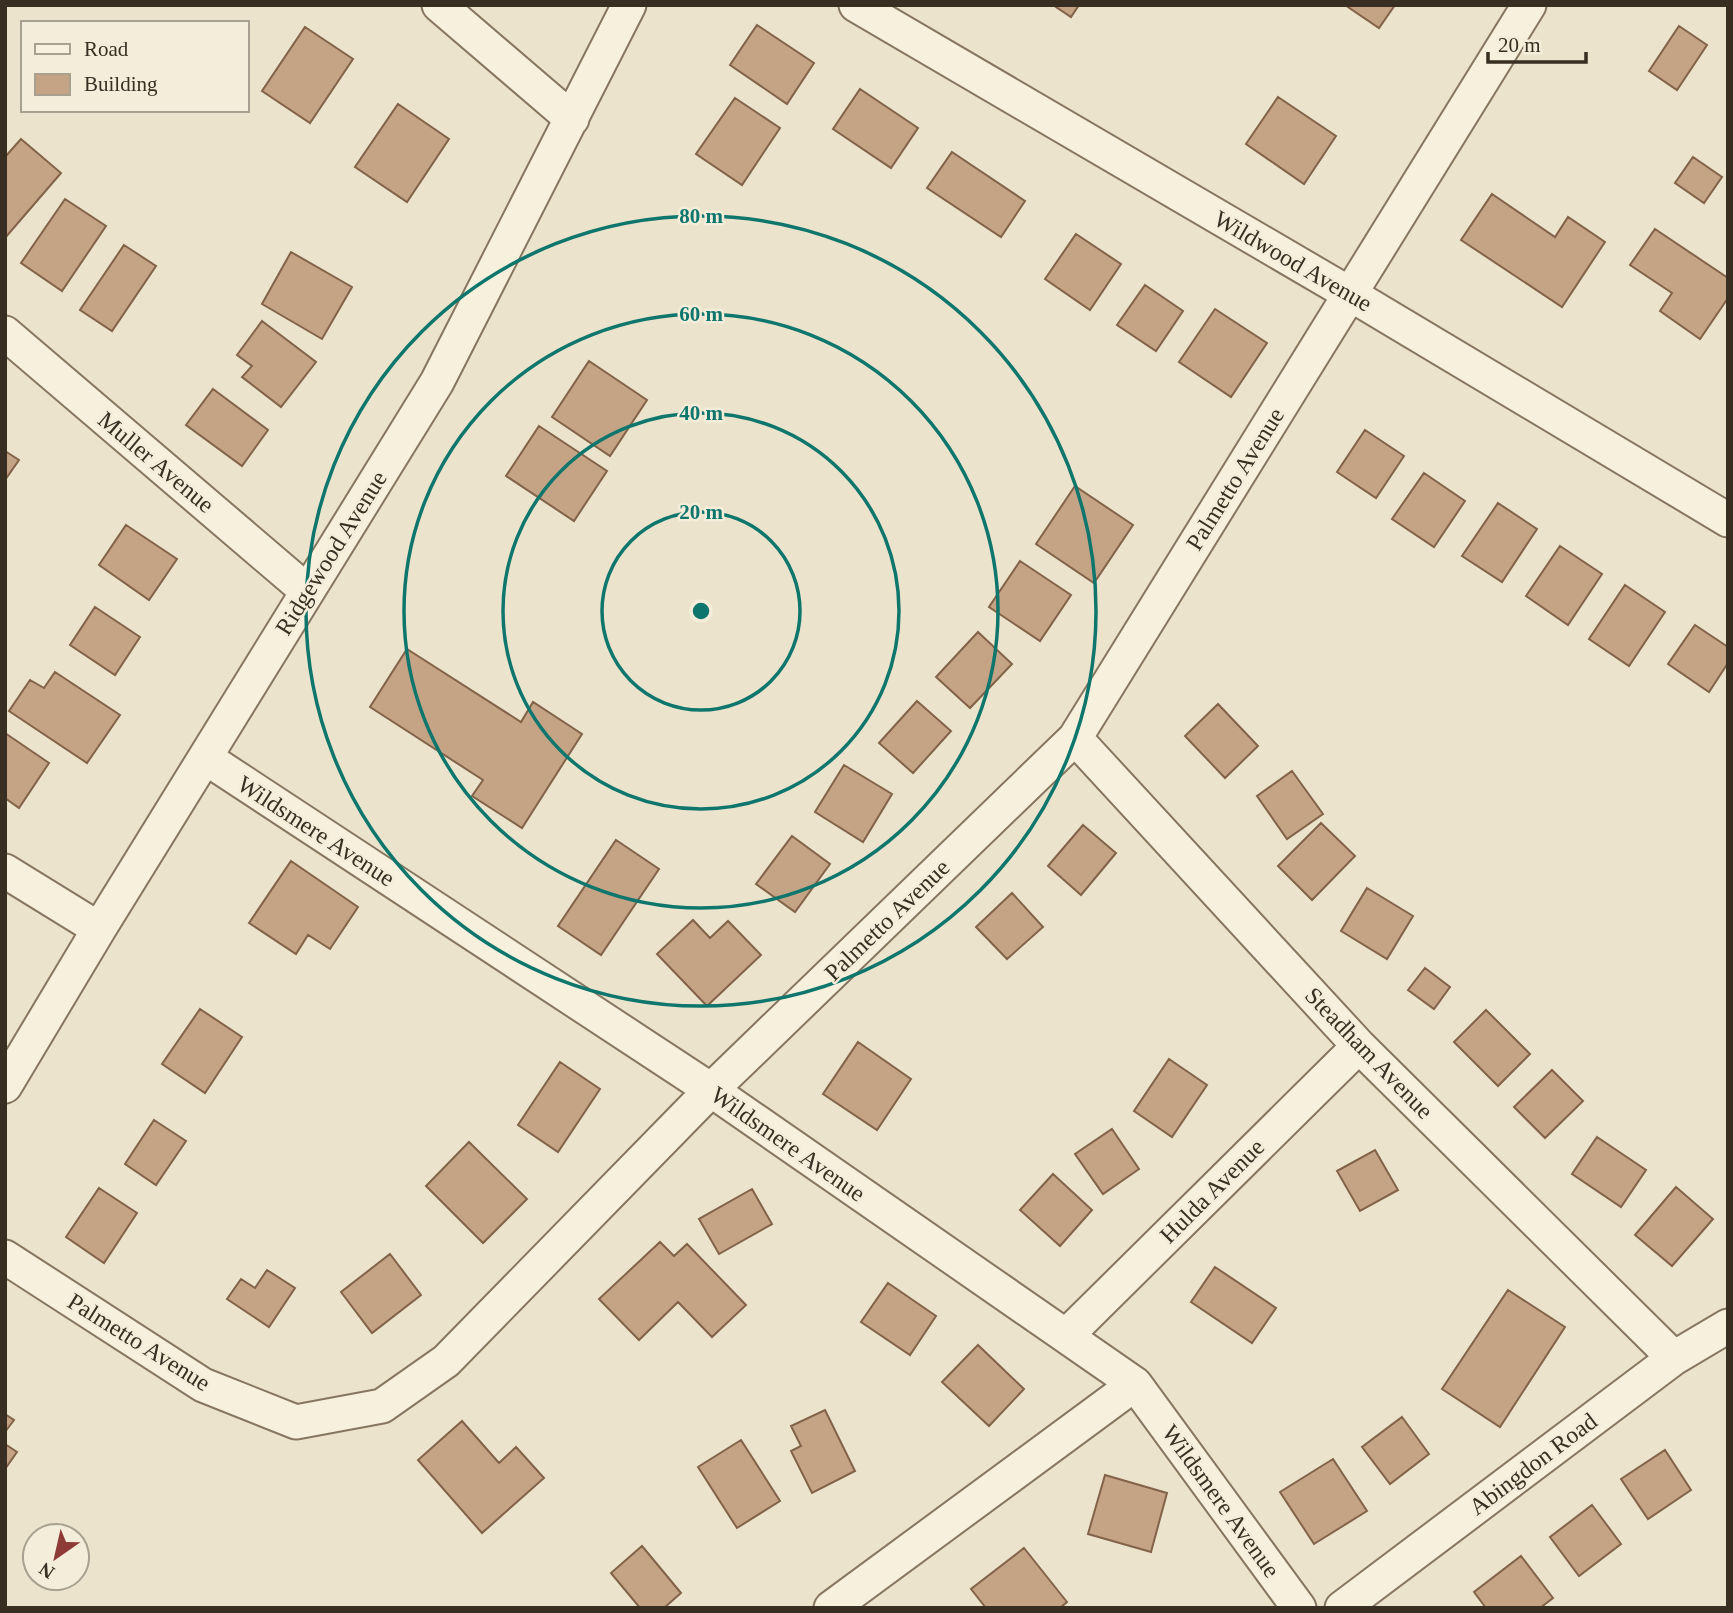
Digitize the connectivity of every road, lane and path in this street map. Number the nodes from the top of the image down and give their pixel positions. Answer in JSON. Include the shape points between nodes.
{"nodes":[{"id":1,"x":439,"y":5,"type":"edge"},
{"id":2,"x":629,"y":5,"type":"edge"},
{"id":3,"x":856,"y":5,"type":"edge"},
{"id":4,"x":1529,"y":5,"type":"edge"},
{"id":5,"x":572,"y":119,"type":"junction"},
{"id":6,"x":1350,"y":294,"type":"junction"},
{"id":7,"x":5,"y":333,"type":"edge"},
{"id":8,"x":1728,"y":520,"type":"edge"},
{"id":9,"x":307,"y":591,"type":"junction"},
{"id":10,"x":1075,"y":738,"type":"junction"},
{"id":11,"x":205,"y":758,"type":"junction"},
{"id":12,"x":5,"y":871,"type":"edge"},
{"id":13,"x":99,"y":929,"type":"junction"},
{"id":14,"x":1359,"y":1046,"type":"junction"},
{"id":15,"x":5,"y":1086,"type":"edge"},
{"id":16,"x":711,"y":1090,"type":"junction"},
{"id":17,"x":5,"y":1257,"type":"edge"},
{"id":18,"x":1728,"y":1326,"type":"edge"},
{"id":19,"x":1066,"y":1336,"type":"junction"},
{"id":20,"x":1674,"y":1358,"type":"junction"},
{"id":21,"x":1135,"y":1384,"type":"junction"},
{"id":22,"x":831,"y":1608,"type":"edge"},
{"id":23,"x":1299,"y":1608,"type":"edge"},
{"id":24,"x":1342,"y":1608,"type":"edge"}],
"edges":[{"from":1,"to":5,"type":"street"},
{"from":2,"to":5,"type":"street","name":"Ridgewood Avenue"},
{"from":3,"to":6,"type":"street","name":"Wildwood Avenue"},
{"from":4,"to":6,"type":"street","name":"Palmetto Avenue"},
{"from":5,"to":9,"type":"street","name":"Ridgewood Avenue","via":[[437,382]]},
{"from":6,"to":8,"type":"street","name":"Wildwood Avenue"},
{"from":6,"to":10,"type":"street","name":"Palmetto Avenue"},
{"from":7,"to":9,"type":"street","name":"Muller Avenue"},
{"from":9,"to":11,"type":"street","name":"Ridgewood Avenue"},
{"from":10,"to":14,"type":"street","name":"Steadham Avenue"},
{"from":10,"to":16,"type":"street","name":"Palmetto Avenue"},
{"from":11,"to":13,"type":"street","name":"Ridgewood Avenue"},
{"from":11,"to":16,"type":"street","name":"Wildsmere Avenue"},
{"from":12,"to":13,"type":"street"},
{"from":13,"to":15,"type":"street","name":"Ridgewood Avenue"},
{"from":14,"to":19,"type":"street","name":"Hulda Avenue"},
{"from":14,"to":20,"type":"street","name":"Steadham Avenue"},
{"from":16,"to":17,"type":"street","name":"Palmetto Avenue","via":[[446,1361],[382,1406],[296,1422],[203,1385]]},
{"from":16,"to":19,"type":"street","name":"Wildsmere Avenue"},
{"from":18,"to":20,"type":"street","name":"Abingdon Road"},
{"from":19,"to":21,"type":"street","name":"Wildsmere Avenue"},
{"from":20,"to":24,"type":"street","name":"Abingdon Road"},
{"from":21,"to":22,"type":"street"},
{"from":21,"to":23,"type":"street","name":"Wildsmere Avenue"}]}
